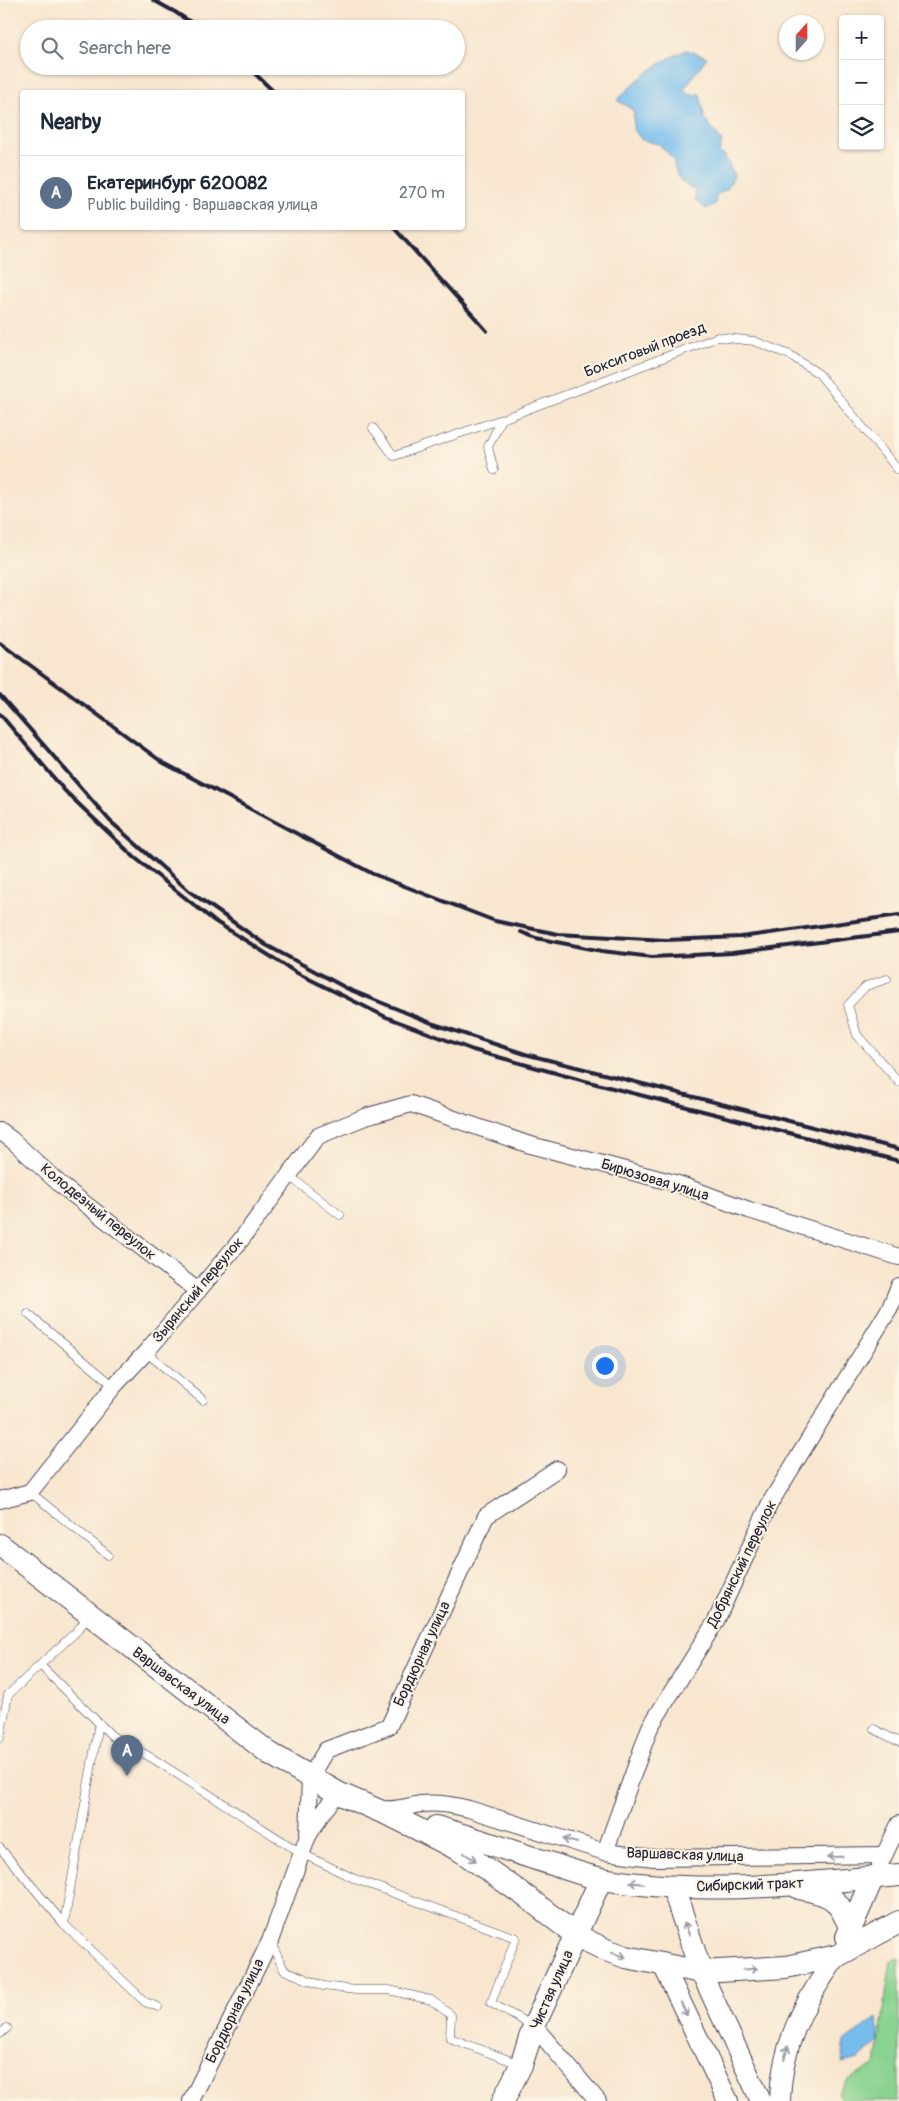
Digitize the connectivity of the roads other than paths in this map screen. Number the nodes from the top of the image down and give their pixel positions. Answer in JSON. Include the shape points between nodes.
{"nodes":[{"id":1,"x":502,"y":420,"type":"junction"},
{"id":2,"x":373,"y":428,"type":"dead end"},
{"id":3,"x":494,"y":470,"type":"dead end"},
{"id":4,"x":899,"y":471,"type":"edge"},
{"id":5,"x":887,"y":978,"type":"dead end"},
{"id":6,"x":899,"y":1082,"type":"edge"},
{"id":7,"x":411,"y":1104,"type":"joint"},
{"id":8,"x":0,"y":1132,"type":"edge"},
{"id":9,"x":288,"y":1175,"type":"junction"},
{"id":10,"x":340,"y":1216,"type":"dead end"},
{"id":11,"x":899,"y":1256,"type":"edge"},
{"id":12,"x":899,"y":1286,"type":"edge"},
{"id":13,"x":198,"y":1291,"type":"junction"},
{"id":14,"x":28,"y":1314,"type":"dead end"},
{"id":15,"x":146,"y":1352,"type":"junction"},
{"id":16,"x":114,"y":1386,"type":"junction"},
{"id":17,"x":203,"y":1400,"type":"dead end"},
{"id":18,"x":557,"y":1469,"type":"dead end"},
{"id":19,"x":30,"y":1492,"type":"junction"},
{"id":20,"x":0,"y":1500,"type":"edge"},
{"id":21,"x":0,"y":1545,"type":"edge"},
{"id":22,"x":108,"y":1555,"type":"dead end"},
{"id":23,"x":89,"y":1615,"type":"junction"},
{"id":24,"x":40,"y":1665,"type":"junction"},
{"id":25,"x":8,"y":1695,"type":"junction"},
{"id":26,"x":0,"y":1702,"type":"edge"},
{"id":27,"x":99,"y":1723,"type":"junction"},
{"id":28,"x":874,"y":1729,"type":"dead end"},
{"id":29,"x":0,"y":1738,"type":"edge"},
{"id":30,"x":899,"y":1742,"type":"edge"},
{"id":31,"x":310,"y":1777,"type":"junction"},
{"id":32,"x":338,"y":1793,"type":"junction"},
{"id":33,"x":373,"y":1809,"type":"junction"},
{"id":34,"x":396,"y":1818,"type":"junction"},
{"id":35,"x":899,"y":1824,"type":"edge"},
{"id":36,"x":308,"y":1836,"type":"junction"},
{"id":37,"x":0,"y":1848,"type":"edge"},
{"id":38,"x":605,"y":1852,"type":"junction"},
{"id":39,"x":300,"y":1853,"type":"junction"},
{"id":40,"x":884,"y":1855,"type":"junction"},
{"id":41,"x":899,"y":1875,"type":"edge"},
{"id":42,"x":873,"y":1877,"type":"junction"},
{"id":43,"x":601,"y":1879,"type":"junction"},
{"id":44,"x":783,"y":1885,"type":"junction"},
{"id":45,"x":673,"y":1887,"type":"junction"},
{"id":46,"x":899,"y":1922,"type":"edge"},
{"id":47,"x":64,"y":1924,"type":"junction"},
{"id":48,"x":851,"y":1929,"type":"junction"},
{"id":49,"x":577,"y":1936,"type":"junction"},
{"id":50,"x":270,"y":1941,"type":"junction"},
{"id":51,"x":837,"y":1956,"type":"junction"},
{"id":52,"x":663,"y":1965,"type":"junction"},
{"id":53,"x":701,"y":1972,"type":"junction"},
{"id":54,"x":158,"y":2007,"type":"dead end"},
{"id":55,"x":534,"y":2026,"type":"junction"},
{"id":56,"x":7,"y":2028,"type":"dead end"},
{"id":57,"x":0,"y":2034,"type":"edge"},
{"id":58,"x":521,"y":2065,"type":"junction"},
{"id":59,"x":192,"y":2101,"type":"edge"},
{"id":60,"x":503,"y":2101,"type":"edge"},
{"id":61,"x":598,"y":2101,"type":"edge"},
{"id":62,"x":728,"y":2101,"type":"edge"},
{"id":63,"x":761,"y":2101,"type":"edge"},
{"id":64,"x":780,"y":2101,"type":"edge"}],
"edges":[{"from":1,"to":2,"type":"lane","name":"Бокситовый проезд","via":[[394,456]]},
{"from":1,"to":3,"type":"lane","via":[[488,447]]},
{"from":1,"to":4,"type":"lane","name":"Бокситовый проезд","via":[[718,337],[754,341],[790,355],[819,374]]},
{"from":5,"to":6,"type":"lane","via":[[866,986],[848,1005],[857,1036]]},
{"from":7,"to":9,"type":"street","name":"Зырянский переулок","via":[[365,1117],[318,1136]]},
{"from":7,"to":11,"type":"street","name":"Бирюзовая улица","via":[[527,1144],[678,1184],[749,1210]]},
{"from":8,"to":13,"type":"street","name":"Колодезный переулок","via":[[62,1186]]},
{"from":9,"to":10,"type":"lane"},
{"from":9,"to":13,"type":"street","name":"Зырянский переулок","via":[[240,1241]]},
{"from":12,"to":38,"type":"street","name":"Добрянский переулок","via":[[890,1308],[770,1503],[716,1621],[650,1726]]},
{"from":13,"to":15,"type":"street","name":"Зырянский переулок"},
{"from":14,"to":16,"type":"lane"},
{"from":15,"to":16,"type":"street","name":"Зырянский переулок"},
{"from":15,"to":17,"type":"lane"},
{"from":16,"to":19,"type":"street","name":"Зырянский переулок"},
{"from":18,"to":31,"type":"street","name":"Бордюрная улица","via":[[486,1516],[389,1726],[326,1750]]},
{"from":19,"to":20,"type":"street"},
{"from":19,"to":22,"type":"lane"},
{"from":21,"to":23,"type":"main road","name":"Варшавская улица"},
{"from":23,"to":24,"type":"lane","via":[[76,1632]]},
{"from":23,"to":31,"type":"main road","name":"Варшавская улица","via":[[269,1753]]},
{"from":24,"to":25,"type":"lane"},
{"from":24,"to":27,"type":"lane"},
{"from":25,"to":26,"type":"lane"},
{"from":25,"to":29,"type":"lane"},
{"from":27,"to":39,"type":"lane","via":[[112,1736]]},
{"from":27,"to":47,"type":"lane"},
{"from":28,"to":30,"type":"lane"},
{"from":31,"to":32,"type":"main road","name":"Варшавская улица"},
{"from":31,"to":36,"type":"street","name":"Бордюрная улица"},
{"from":32,"to":33,"type":"main road","name":"Варшавская улица"},
{"from":32,"to":36,"type":"street","name":"Бордюрная улица"},
{"from":33,"to":34,"type":"main road","name":"Варшавская улица"},
{"from":38,"to":33,"type":"street","name":"Варшавская улица","one_way":true,"via":[[451,1805],[421,1804],[405,1809]]},
{"from":34,"to":43,"type":"main road","name":"Варшавская улица","via":[[459,1834]]},
{"from":34,"to":49,"type":"main road","name":"Варшавская улица","one_way":true,"via":[[484,1865]]},
{"from":35,"to":40,"type":"street"},
{"from":36,"to":39,"type":"street","name":"Бордюрная улица"},
{"from":37,"to":47,"type":"lane"},
{"from":40,"to":38,"type":"street","name":"Варшавская улица","one_way":true,"via":[[654,1858]]},
{"from":39,"to":50,"type":"street","name":"Бордюрная улица"},
{"from":39,"to":55,"type":"lane","via":[[355,1879],[516,1938],[492,2003]]},
{"from":40,"to":42,"type":"street"},
{"from":41,"to":42,"type":"main road","name":"Сибирский тракт"},
{"from":42,"to":44,"type":"main road","name":"Сибирский тракт"},
{"from":42,"to":48,"type":"main road"},
{"from":45,"to":43,"type":"main road","name":"Сибирский тракт","one_way":true},
{"from":43,"to":49,"type":"main road","name":"Чистая улица"},
{"from":44,"to":45,"type":"main road","name":"Сибирский тракт"},
{"from":44,"to":48,"type":"main road","via":[[814,1891],[837,1901]]},
{"from":53,"to":45,"type":"main road","one_way":true},
{"from":46,"to":51,"type":"main road"},
{"from":47,"to":54,"type":"lane","via":[[145,2002]]},
{"from":48,"to":51,"type":"main road"},
{"from":49,"to":52,"type":"main road","one_way":true,"via":[[606,1950]]},
{"from":49,"to":55,"type":"main road","name":"Чистая улица"},
{"from":50,"to":58,"type":"lane","via":[[284,1970],[323,1986],[390,1990],[431,2000],[451,2015],[450,2038]]},
{"from":50,"to":59,"type":"street","name":"Бордюрная улица"},
{"from":53,"to":51,"type":"main road","one_way":true,"via":[[786,1968]]},
{"from":64,"to":51,"type":"street","one_way":true,"via":[[783,2066],[792,2035],[821,1977]]},
{"from":52,"to":53,"type":"main road"},
{"from":52,"to":62,"type":"street","one_way":true},
{"from":53,"to":63,"type":"street"},
{"from":55,"to":58,"type":"main road","name":"Чистая улица"},
{"from":55,"to":61,"type":"street"},
{"from":56,"to":57,"type":"lane"},
{"from":58,"to":60,"type":"main road","name":"Чистая улица"}]}
